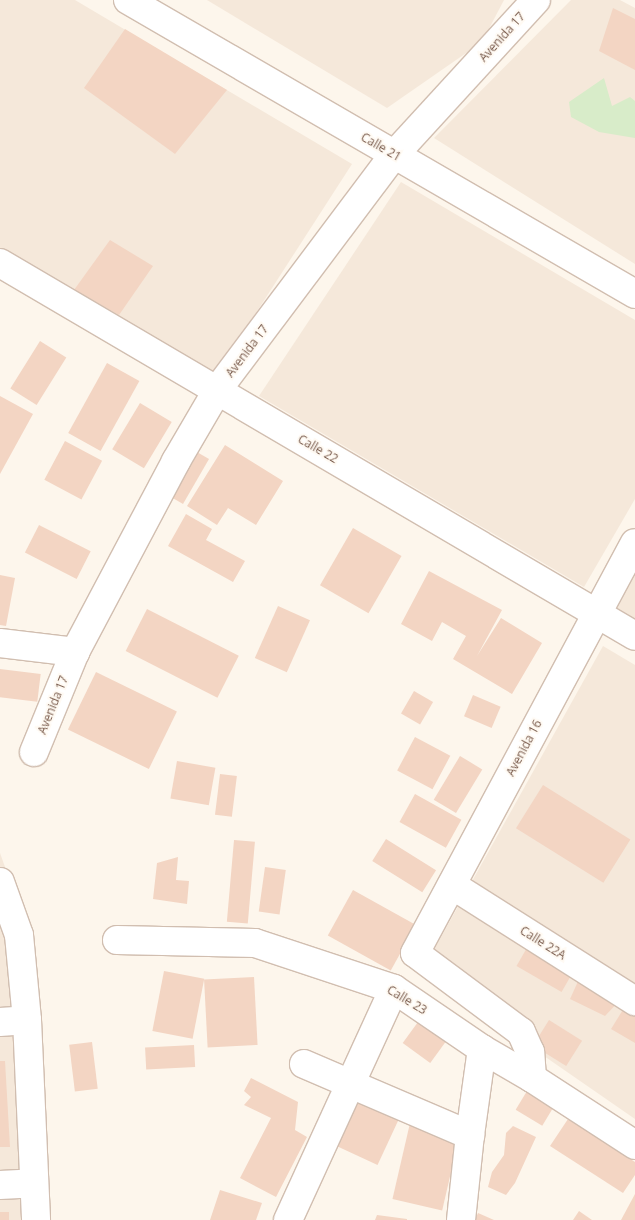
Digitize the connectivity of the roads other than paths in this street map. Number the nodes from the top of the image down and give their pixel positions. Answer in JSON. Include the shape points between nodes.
{"nodes":[{"id":1,"x":128,"y":0,"type":"edge"},
{"id":2,"x":536,"y":0,"type":"edge"},
{"id":3,"x":394,"y":155,"type":"junction"},
{"id":4,"x":0,"y":264,"type":"edge"},
{"id":5,"x":635,"y":294,"type":"edge"},
{"id":6,"x":218,"y":390,"type":"junction"},
{"id":7,"x":635,"y":543,"type":"edge"},
{"id":8,"x":596,"y":612,"type":"junction"},
{"id":9,"x":635,"y":636,"type":"edge"},
{"id":10,"x":0,"y":643,"type":"edge"},
{"id":11,"x":75,"y":652,"type":"junction"},
{"id":12,"x":34,"y":752,"type":"dead end"},
{"id":13,"x":0,"y":882,"type":"edge"},
{"id":14,"x":452,"y":885,"type":"junction"},
{"id":15,"x":117,"y":940,"type":"dead end"},
{"id":16,"x":394,"y":989,"type":"junction"},
{"id":17,"x":635,"y":1000,"type":"edge"},
{"id":18,"x":27,"y":1020,"type":"junction"},
{"id":19,"x":0,"y":1022,"type":"edge"},
{"id":20,"x":482,"y":1049,"type":"junction"},
{"id":21,"x":304,"y":1064,"type":"dead end"},
{"id":22,"x":532,"y":1078,"type":"junction"},
{"id":23,"x":351,"y":1084,"type":"junction"},
{"id":24,"x":470,"y":1135,"type":"junction"},
{"id":25,"x":635,"y":1145,"type":"edge"},
{"id":26,"x":34,"y":1183,"type":"junction"},
{"id":27,"x":0,"y":1185,"type":"edge"},
{"id":28,"x":36,"y":1220,"type":"edge"},
{"id":29,"x":288,"y":1220,"type":"edge"},
{"id":30,"x":462,"y":1220,"type":"edge"}],
"edges":[{"from":1,"to":3,"type":"street","name":"Calle 21"},
{"from":2,"to":3,"type":"street","name":"Avenida 17"},
{"from":3,"to":5,"type":"street","name":"Calle 21"},
{"from":3,"to":6,"type":"street","name":"Avenida 17"},
{"from":4,"to":6,"type":"street","name":"Calle 22"},
{"from":6,"to":8,"type":"street","name":"Calle 22"},
{"from":6,"to":11,"type":"street","name":"Avenida 17","via":[[176,461]]},
{"from":7,"to":8,"type":"street","name":"Avenida 16"},
{"from":8,"to":9,"type":"street","name":"Calle 22"},
{"from":8,"to":14,"type":"street","name":"Avenida 16"},
{"from":10,"to":11,"type":"street"},
{"from":11,"to":12,"type":"street","name":"Avenida 17"},
{"from":13,"to":18,"type":"street","via":[[19,935]]},
{"from":14,"to":17,"type":"street","name":"Calle 22A"},
{"from":14,"to":22,"type":"street","name":"Avenida 16","via":[[415,953],[521,1032],[530,1052]]},
{"from":15,"to":16,"type":"street","name":"Calle 23","via":[[255,943]]},
{"from":16,"to":20,"type":"street","name":"Calle 23"},
{"from":16,"to":23,"type":"street"},
{"from":18,"to":19,"type":"street"},
{"from":18,"to":26,"type":"street"},
{"from":20,"to":22,"type":"street","name":"Calle 23"},
{"from":20,"to":24,"type":"street"},
{"from":21,"to":23,"type":"street"},
{"from":22,"to":25,"type":"street","name":"Calle 23"},
{"from":23,"to":24,"type":"street"},
{"from":23,"to":29,"type":"street"},
{"from":24,"to":30,"type":"street"},
{"from":26,"to":27,"type":"street"},
{"from":26,"to":28,"type":"street"}]}
